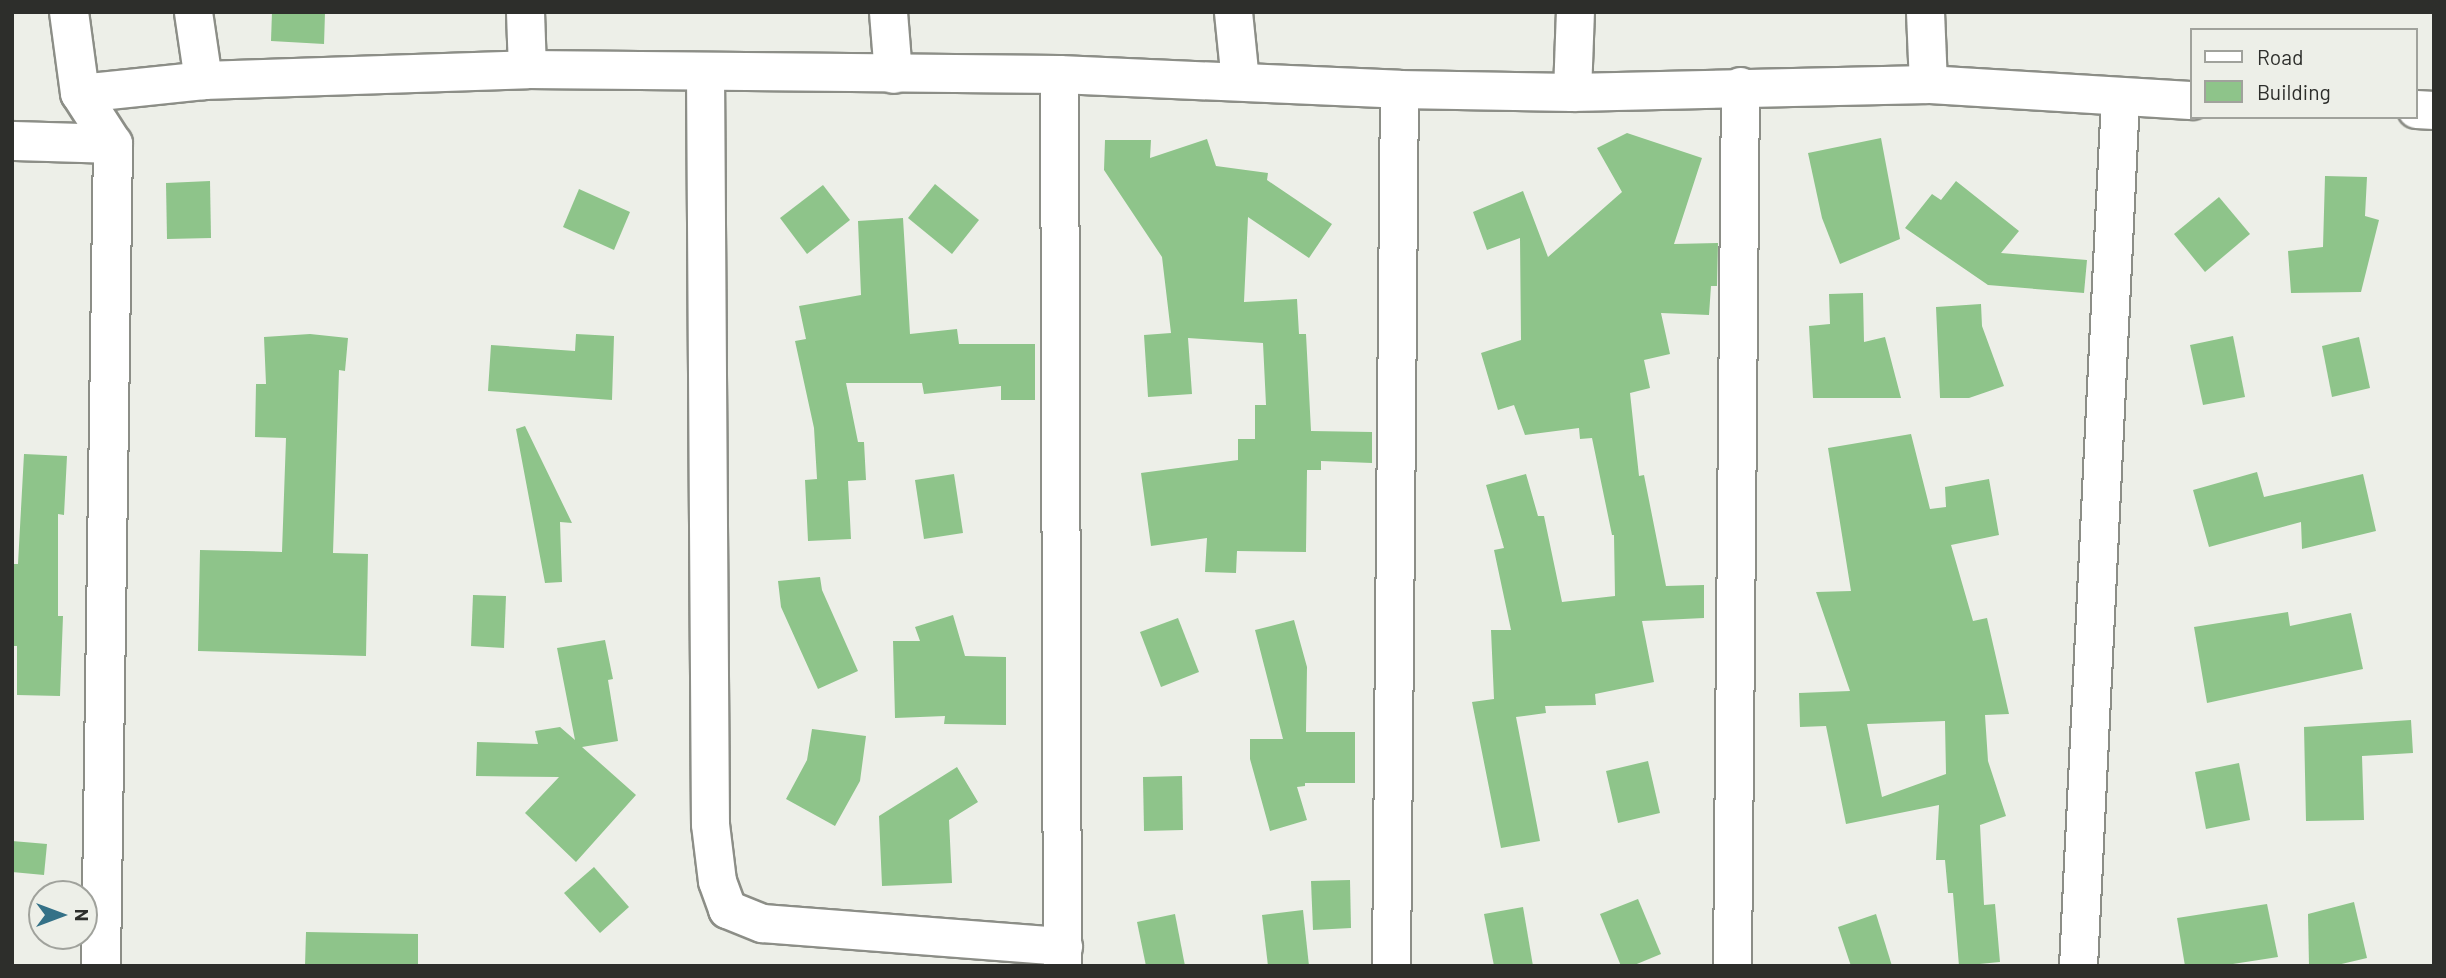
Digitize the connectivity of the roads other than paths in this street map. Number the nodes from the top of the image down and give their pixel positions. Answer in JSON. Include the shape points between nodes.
{"nodes":[{"id":1,"x":69,"y":12,"type":"edge"},
{"id":2,"x":193,"y":12,"type":"edge"},
{"id":3,"x":525,"y":12,"type":"edge"},
{"id":4,"x":888,"y":12,"type":"edge"},
{"id":5,"x":1233,"y":12,"type":"edge"},
{"id":6,"x":1575,"y":12,"type":"edge"},
{"id":7,"x":1925,"y":12,"type":"edge"},
{"id":8,"x":527,"y":69,"type":"junction"},
{"id":9,"x":705,"y":72,"type":"junction"},
{"id":10,"x":893,"y":74,"type":"junction"},
{"id":11,"x":1059,"y":74,"type":"junction"},
{"id":12,"x":203,"y":80,"type":"junction"},
{"id":13,"x":1240,"y":81,"type":"junction"},
{"id":14,"x":1928,"y":83,"type":"junction"},
{"id":15,"x":1740,"y":86,"type":"junction"},
{"id":16,"x":1399,"y":89,"type":"junction"},
{"id":17,"x":1572,"y":92,"type":"junction"},
{"id":18,"x":80,"y":93,"type":"junction"},
{"id":19,"x":2120,"y":97,"type":"junction"},
{"id":20,"x":2190,"y":100,"type":"edge"},
{"id":21,"x":12,"y":141,"type":"edge"},
{"id":22,"x":113,"y":144,"type":"junction"},
{"id":23,"x":1062,"y":956,"type":"edge"},
{"id":24,"x":101,"y":966,"type":"edge"},
{"id":25,"x":1391,"y":966,"type":"edge"},
{"id":26,"x":1732,"y":966,"type":"edge"},
{"id":27,"x":2078,"y":966,"type":"edge"}],
"edges":[{"from":1,"to":18,"type":"street"},
{"from":2,"to":12,"type":"street"},
{"from":3,"to":8,"type":"street"},
{"from":4,"to":10,"type":"street"},
{"from":5,"to":13,"type":"street"},
{"from":6,"to":17,"type":"street"},
{"from":7,"to":14,"type":"street"},
{"from":8,"to":9,"type":"street"},
{"from":8,"to":12,"type":"street"},
{"from":9,"to":10,"type":"street"},
{"from":9,"to":23,"type":"street","via":[[710,824],[717,881],[727,909],[762,923]]},
{"from":10,"to":11,"type":"street"},
{"from":11,"to":13,"type":"street"},
{"from":11,"to":23,"type":"street"},
{"from":12,"to":18,"type":"street"},
{"from":13,"to":16,"type":"street"},
{"from":14,"to":15,"type":"street"},
{"from":14,"to":19,"type":"street"},
{"from":15,"to":17,"type":"street"},
{"from":15,"to":26,"type":"street"},
{"from":16,"to":17,"type":"street"},
{"from":16,"to":25,"type":"street"},
{"from":18,"to":22,"type":"street"},
{"from":19,"to":20,"type":"street"},
{"from":19,"to":27,"type":"street"},
{"from":21,"to":22,"type":"street"},
{"from":22,"to":24,"type":"street"}]}
